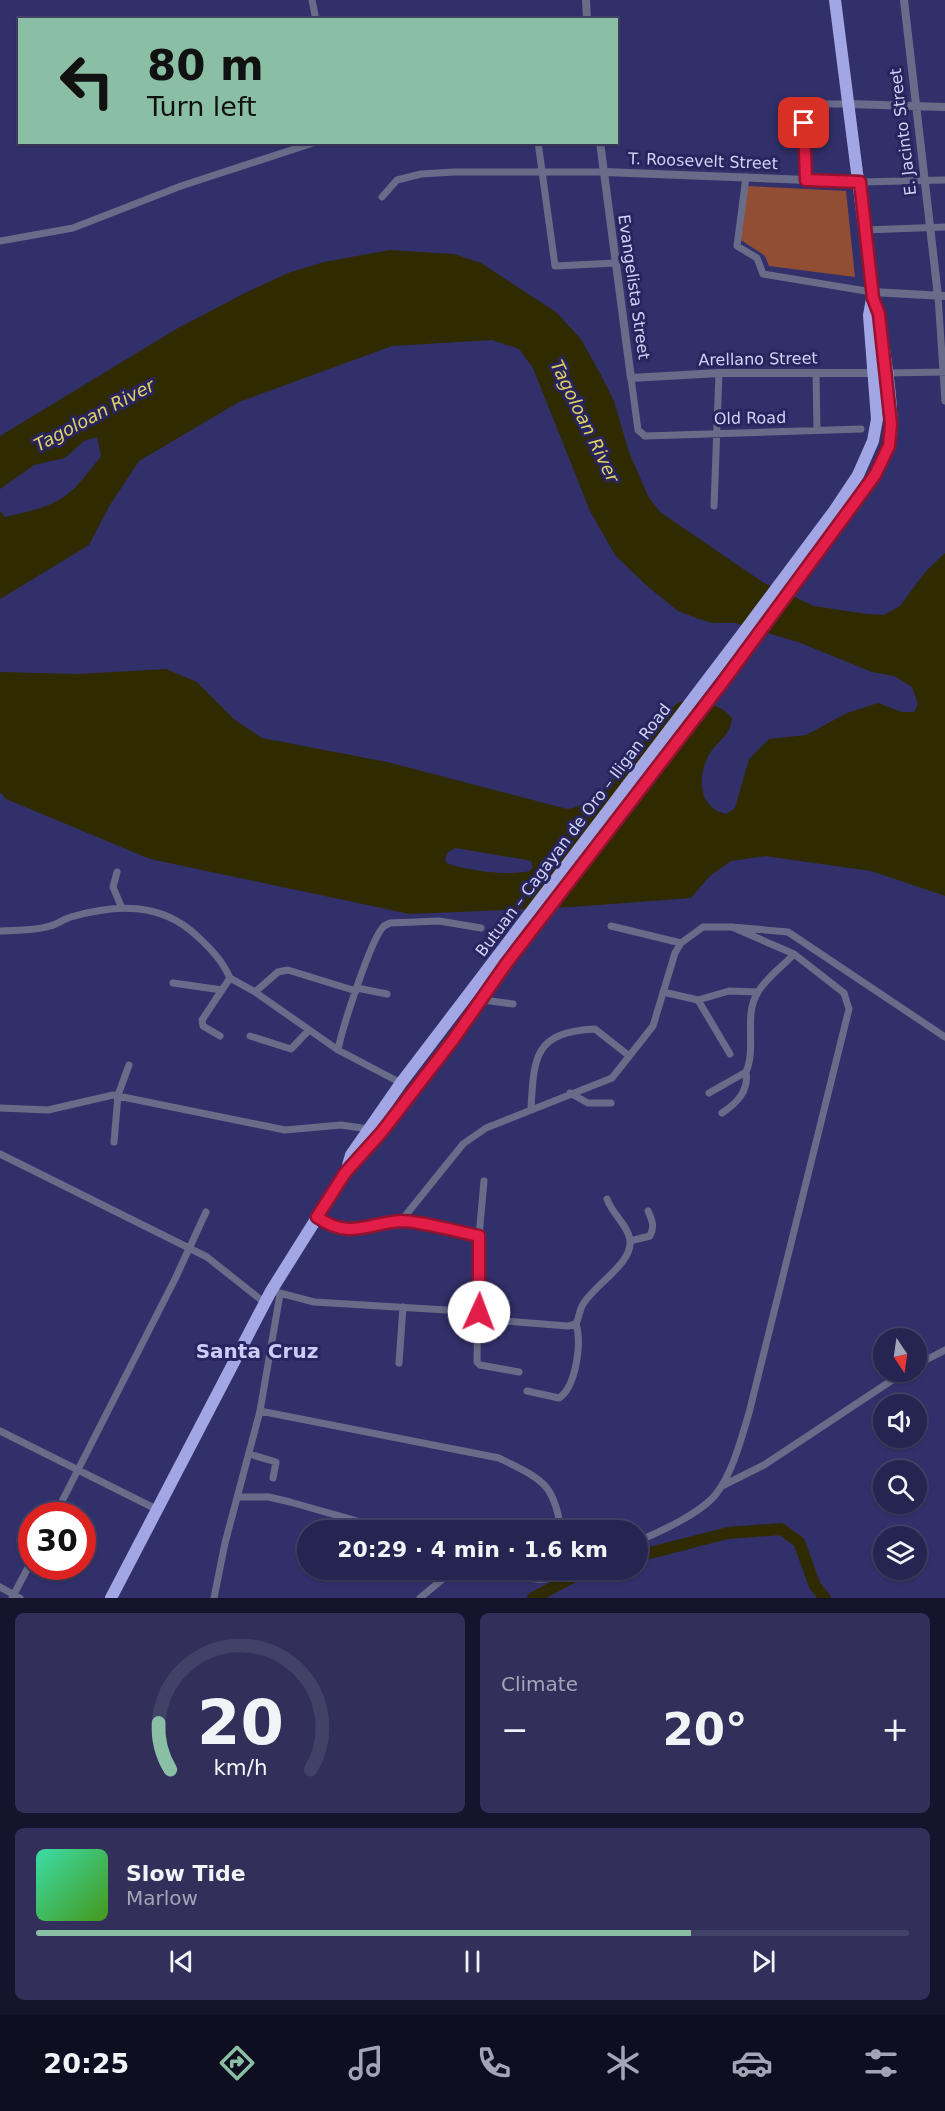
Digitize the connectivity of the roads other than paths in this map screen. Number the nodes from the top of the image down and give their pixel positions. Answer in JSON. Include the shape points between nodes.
{"nodes":[{"id":1,"x":312,"y":0,"type":"edge"},
{"id":2,"x":586,"y":0,"type":"edge"},
{"id":3,"x":835,"y":0,"type":"edge"},
{"id":4,"x":904,"y":0,"type":"edge"},
{"id":5,"x":316,"y":18,"type":"edge"},
{"id":6,"x":587,"y":18,"type":"edge"},
{"id":7,"x":848,"y":104,"type":"junction"},
{"id":8,"x":914,"y":106,"type":"junction"},
{"id":9,"x":945,"y":106,"type":"edge"},
{"id":10,"x":310,"y":144,"type":"edge"},
{"id":11,"x":538,"y":144,"type":"edge"},
{"id":12,"x":600,"y":144,"type":"edge"},
{"id":13,"x":541,"y":171,"type":"junction"},
{"id":14,"x":604,"y":172,"type":"junction"},
{"id":15,"x":746,"y":177,"type":"junction"},
{"id":16,"x":924,"y":179,"type":"junction"},
{"id":17,"x":806,"y":180,"type":"junction"},
{"id":18,"x":945,"y":180,"type":"edge"},
{"id":19,"x":860,"y":182,"type":"junction"},
{"id":20,"x":382,"y":197,"type":"dead end"},
{"id":21,"x":945,"y":227,"type":"edge"},
{"id":22,"x":931,"y":228,"type":"junction"},
{"id":23,"x":865,"y":230,"type":"junction"},
{"id":24,"x":0,"y":242,"type":"edge"},
{"id":25,"x":616,"y":263,"type":"junction"},
{"id":26,"x":872,"y":295,"type":"junction"},
{"id":27,"x":941,"y":296,"type":"edge"},
{"id":28,"x":943,"y":372,"type":"edge"},
{"id":29,"x":719,"y":373,"type":"junction"},
{"id":30,"x":816,"y":373,"type":"junction"},
{"id":31,"x":880,"y":373,"type":"junction"},
{"id":32,"x":632,"y":378,"type":"junction"},
{"id":33,"x":945,"y":401,"type":"edge"},
{"id":34,"x":861,"y":429,"type":"dead end"},
{"id":35,"x":817,"y":430,"type":"junction"},
{"id":36,"x":718,"y":432,"type":"junction"},
{"id":37,"x":640,"y":434,"type":"joint"},
{"id":38,"x":714,"y":506,"type":"dead end"},
{"id":39,"x":840,"y":513,"type":"junction"},
{"id":40,"x":117,"y":872,"type":"dead end"},
{"id":41,"x":121,"y":906,"type":"junction"},
{"id":42,"x":610,"y":926,"type":"dead end"},
{"id":43,"x":732,"y":927,"type":"junction"},
{"id":44,"x":482,"y":928,"type":"dead end"},
{"id":45,"x":0,"y":931,"type":"edge"},
{"id":46,"x":681,"y":943,"type":"junction"},
{"id":47,"x":794,"y":954,"type":"junction"},
{"id":48,"x":230,"y":978,"type":"junction"},
{"id":49,"x":173,"y":983,"type":"dead end"},
{"id":50,"x":222,"y":990,"type":"junction"},
{"id":51,"x":356,"y":990,"type":"junction"},
{"id":52,"x":255,"y":992,"type":"junction"},
{"id":53,"x":663,"y":992,"type":"junction"},
{"id":54,"x":758,"y":992,"type":"junction"},
{"id":55,"x":387,"y":994,"type":"dead end"},
{"id":56,"x":483,"y":999,"type":"junction"},
{"id":57,"x":698,"y":1000,"type":"junction"},
{"id":58,"x":513,"y":1004,"type":"dead end"},
{"id":59,"x":309,"y":1030,"type":"junction"},
{"id":60,"x":220,"y":1036,"type":"dead end"},
{"id":61,"x":250,"y":1036,"type":"dead end"},
{"id":62,"x":945,"y":1037,"type":"edge"},
{"id":63,"x":338,"y":1050,"type":"junction"},
{"id":64,"x":730,"y":1054,"type":"dead end"},
{"id":65,"x":628,"y":1055,"type":"junction"},
{"id":66,"x":129,"y":1065,"type":"dead end"},
{"id":67,"x":746,"y":1072,"type":"junction"},
{"id":68,"x":402,"y":1083,"type":"junction"},
{"id":69,"x":570,"y":1093,"type":"junction"},
{"id":70,"x":709,"y":1093,"type":"dead end"},
{"id":71,"x":118,"y":1095,"type":"junction"},
{"id":72,"x":611,"y":1103,"type":"dead end"},
{"id":73,"x":0,"y":1108,"type":"edge"},
{"id":74,"x":531,"y":1108,"type":"junction"},
{"id":75,"x":722,"y":1113,"type":"dead end"},
{"id":76,"x":369,"y":1129,"type":"junction"},
{"id":77,"x":114,"y":1142,"type":"dead end"},
{"id":78,"x":0,"y":1154,"type":"edge"},
{"id":79,"x":345,"y":1173,"type":"junction"},
{"id":80,"x":484,"y":1181,"type":"dead end"},
{"id":81,"x":607,"y":1199,"type":"dead end"},
{"id":82,"x":648,"y":1211,"type":"dead end"},
{"id":83,"x":206,"y":1212,"type":"dead end"},
{"id":84,"x":317,"y":1217,"type":"junction"},
{"id":85,"x":401,"y":1221,"type":"junction"},
{"id":86,"x":479,"y":1236,"type":"junction"},
{"id":87,"x":630,"y":1241,"type":"junction"},
{"id":88,"x":189,"y":1248,"type":"junction"},
{"id":89,"x":276,"y":1292,"type":"junction"},
{"id":90,"x":265,"y":1303,"type":"junction"},
{"id":91,"x":403,"y":1307,"type":"junction"},
{"id":92,"x":479,"y":1315,"type":"junction"},
{"id":93,"x":576,"y":1324,"type":"junction"},
{"id":94,"x":945,"y":1350,"type":"edge"},
{"id":95,"x":927,"y":1359,"type":"edge"},
{"id":96,"x":399,"y":1363,"type":"dead end"},
{"id":97,"x":519,"y":1372,"type":"dead end"},
{"id":98,"x":889,"y":1382,"type":"edge"},
{"id":99,"x":527,"y":1391,"type":"dead end"},
{"id":100,"x":260,"y":1411,"type":"junction"},
{"id":101,"x":0,"y":1431,"type":"edge"},
{"id":102,"x":249,"y":1454,"type":"junction"},
{"id":103,"x":78,"y":1470,"type":"junction"},
{"id":104,"x":273,"y":1478,"type":"dead end"},
{"id":105,"x":722,"y":1486,"type":"junction"},
{"id":106,"x":238,"y":1497,"type":"junction"},
{"id":107,"x":62,"y":1502,"type":"edge"},
{"id":108,"x":158,"y":1510,"type":"junction"},
{"id":109,"x":354,"y":1520,"type":"edge"},
{"id":110,"x":559,"y":1520,"type":"edge"},
{"id":111,"x":648,"y":1535,"type":"edge"},
{"id":112,"x":23,"y":1580,"type":"edge"},
{"id":113,"x":442,"y":1580,"type":"edge"},
{"id":114,"x":0,"y":1587,"type":"edge"},
{"id":115,"x":15,"y":1597,"type":"edge"},
{"id":116,"x":111,"y":1598,"type":"edge"},
{"id":117,"x":214,"y":1598,"type":"edge"},
{"id":118,"x":420,"y":1598,"type":"edge"}],
"edges":[{"from":1,"to":5,"type":"street"},
{"from":2,"to":6,"type":"street"},
{"from":3,"to":7,"type":"highway"},
{"from":4,"to":8,"type":"street","name":"E. Jacinto Street"},
{"from":7,"to":8,"type":"street"},
{"from":7,"to":17,"type":"street","via":[[803,104]]},
{"from":7,"to":19,"type":"highway"},
{"from":8,"to":9,"type":"street"},
{"from":8,"to":16,"type":"street","name":"E. Jacinto Street"},
{"from":10,"to":24,"type":"street","via":[[181,186],[73,228]]},
{"from":11,"to":13,"type":"street"},
{"from":12,"to":14,"type":"street","name":"Evangelista Street"},
{"from":13,"to":14,"type":"street"},
{"from":13,"to":20,"type":"street","via":[[407,176],[392,183]]},
{"from":13,"to":25,"type":"street","via":[[555,266]]},
{"from":14,"to":15,"type":"street","name":"T. Roosevelt Street"},
{"from":14,"to":25,"type":"street","name":"Evangelista Street"},
{"from":15,"to":17,"type":"street","name":"T. Roosevelt Street"},
{"from":15,"to":26,"type":"street","via":[[737,246],[757,258],[763,274]]},
{"from":16,"to":18,"type":"street","name":"T. Roosevelt Street"},
{"from":16,"to":19,"type":"street","name":"T. Roosevelt Street"},
{"from":16,"to":22,"type":"street","name":"E. Jacinto Street"},
{"from":17,"to":19,"type":"street","name":"T. Roosevelt Street"},
{"from":19,"to":23,"type":"highway"},
{"from":21,"to":22,"type":"street"},
{"from":22,"to":23,"type":"street"},
{"from":22,"to":27,"type":"street","name":"E. Jacinto Street"},
{"from":23,"to":26,"type":"highway"},
{"from":25,"to":32,"type":"street","name":"Evangelista Street"},
{"from":26,"to":27,"type":"street"},
{"from":26,"to":31,"type":"highway","via":[[879,314]]},
{"from":27,"to":28,"type":"street"},
{"from":28,"to":31,"type":"street"},
{"from":28,"to":33,"type":"street"},
{"from":29,"to":30,"type":"street","name":"Arellano Street"},
{"from":29,"to":32,"type":"street","name":"Arellano Street"},
{"from":29,"to":36,"type":"street"},
{"from":30,"to":31,"type":"street","name":"Arellano Street"},
{"from":30,"to":35,"type":"street"},
{"from":31,"to":39,"type":"highway","via":[[873,441]]},
{"from":32,"to":37,"type":"street","name":"Evangelista Street"},
{"from":34,"to":35,"type":"street","name":"Old Road"},
{"from":35,"to":36,"type":"street","name":"Old Road"},
{"from":36,"to":37,"type":"street","name":"Old Road"},
{"from":36,"to":38,"type":"street"},
{"from":39,"to":56,"type":"highway","name":"Butuan – Cagayan de Oro – Iligan Road","via":[[723,682]]},
{"from":39,"to":68,"type":"highway","name":"Butuan – Cagayan de Oro – Iligan Road"},
{"from":40,"to":41,"type":"street","via":[[113,887]]},
{"from":41,"to":45,"type":"street","via":[[73,916],[50,926]]},
{"from":41,"to":48,"type":"street","via":[[175,918],[219,957]]},
{"from":42,"to":46,"type":"street"},
{"from":43,"to":46,"type":"street","via":[[699,929]]},
{"from":43,"to":47,"type":"street"},
{"from":43,"to":62,"type":"street","via":[[788,932]]},
{"from":44,"to":51,"type":"street","via":[[439,921],[390,923],[380,929]]},
{"from":46,"to":53,"type":"street"},
{"from":47,"to":54,"type":"street"},
{"from":47,"to":105,"type":"street","via":[[844,993],[849,1009],[749,1413]]},
{"from":48,"to":50,"type":"street"},
{"from":48,"to":52,"type":"street"},
{"from":49,"to":50,"type":"street"},
{"from":50,"to":60,"type":"street","via":[[202,1020],[203,1026]]},
{"from":51,"to":52,"type":"street","via":[[288,970],[278,972]]},
{"from":51,"to":55,"type":"street"},
{"from":51,"to":63,"type":"street"},
{"from":52,"to":59,"type":"street"},
{"from":53,"to":57,"type":"street"},
{"from":53,"to":65,"type":"street","via":[[653,1026]]},
{"from":54,"to":57,"type":"street","via":[[729,991]]},
{"from":54,"to":67,"type":"street","via":[[752,1007]]},
{"from":56,"to":58,"type":"street"},
{"from":56,"to":79,"type":"highway","name":"Butuan – Cagayan de Oro – Iligan Road","via":[[381,1133]]},
{"from":57,"to":64,"type":"street"},
{"from":59,"to":61,"type":"street","via":[[291,1049]]},
{"from":59,"to":63,"type":"street"},
{"from":63,"to":68,"type":"street"},
{"from":65,"to":69,"type":"street","via":[[606,1082]]},
{"from":65,"to":74,"type":"street","via":[[595,1029],[556,1037],[535,1060]]},
{"from":66,"to":71,"type":"street"},
{"from":67,"to":70,"type":"street"},
{"from":67,"to":75,"type":"street","via":[[744,1092]]},
{"from":68,"to":76,"type":"highway","name":"Butuan – Cagayan de Oro – Iligan Road"},
{"from":69,"to":72,"type":"street","via":[[588,1103]]},
{"from":69,"to":74,"type":"street"},
{"from":71,"to":73,"type":"street","via":[[48,1110]]},
{"from":71,"to":76,"type":"street","via":[[285,1130],[341,1125]]},
{"from":71,"to":77,"type":"street"},
{"from":74,"to":85,"type":"street","via":[[469,1138]]},
{"from":76,"to":79,"type":"highway","name":"Butuan – Cagayan de Oro – Iligan Road","via":[[351,1155]]},
{"from":78,"to":88,"type":"street"},
{"from":79,"to":84,"type":"highway","name":"Butuan – Cagayan de Oro – Iligan Road"},
{"from":80,"to":86,"type":"street"},
{"from":81,"to":87,"type":"street"},
{"from":82,"to":87,"type":"street","via":[[653,1230],[650,1236]]},
{"from":83,"to":88,"type":"street"},
{"from":84,"to":85,"type":"street","via":[[342,1229]]},
{"from":84,"to":89,"type":"highway","name":"Butuan – Cagayan de Oro – Iligan Road"},
{"from":85,"to":86,"type":"street"},
{"from":86,"to":92,"type":"street"},
{"from":87,"to":93,"type":"street","via":[[628,1254],[582,1306]]},
{"from":88,"to":90,"type":"street","via":[[207,1257]]},
{"from":88,"to":103,"type":"street"},
{"from":89,"to":90,"type":"highway","name":"Butuan – Cagayan de Oro – Iligan Road"},
{"from":89,"to":91,"type":"street","via":[[314,1302]]},
{"from":89,"to":100,"type":"street"},
{"from":90,"to":108,"type":"highway","name":"Butuan – Cagayan de Oro – Iligan Road"},
{"from":91,"to":92,"type":"street"},
{"from":91,"to":96,"type":"street"},
{"from":92,"to":93,"type":"street"},
{"from":92,"to":97,"type":"street","via":[[478,1364]]},
{"from":93,"to":99,"type":"street","via":[[578,1356],[565,1394],[559,1398]]},
{"from":94,"to":95,"type":"street"},
{"from":98,"to":105,"type":"street","via":[[764,1465]]},
{"from":100,"to":102,"type":"street"},
{"from":100,"to":110,"type":"street","via":[[499,1458],[548,1486]]},
{"from":101,"to":103,"type":"street"},
{"from":102,"to":104,"type":"street","via":[[276,1462]]},
{"from":102,"to":106,"type":"street"},
{"from":103,"to":107,"type":"street"},
{"from":103,"to":108,"type":"street"},
{"from":105,"to":111,"type":"street","via":[[708,1502]]},
{"from":106,"to":109,"type":"street","via":[[269,1497]]},
{"from":106,"to":117,"type":"street"},
{"from":108,"to":116,"type":"highway","name":"Butuan – Cagayan de Oro – Iligan Road"},
{"from":112,"to":115,"type":"street"},
{"from":113,"to":118,"type":"street"},
{"from":114,"to":115,"type":"street"}]}
